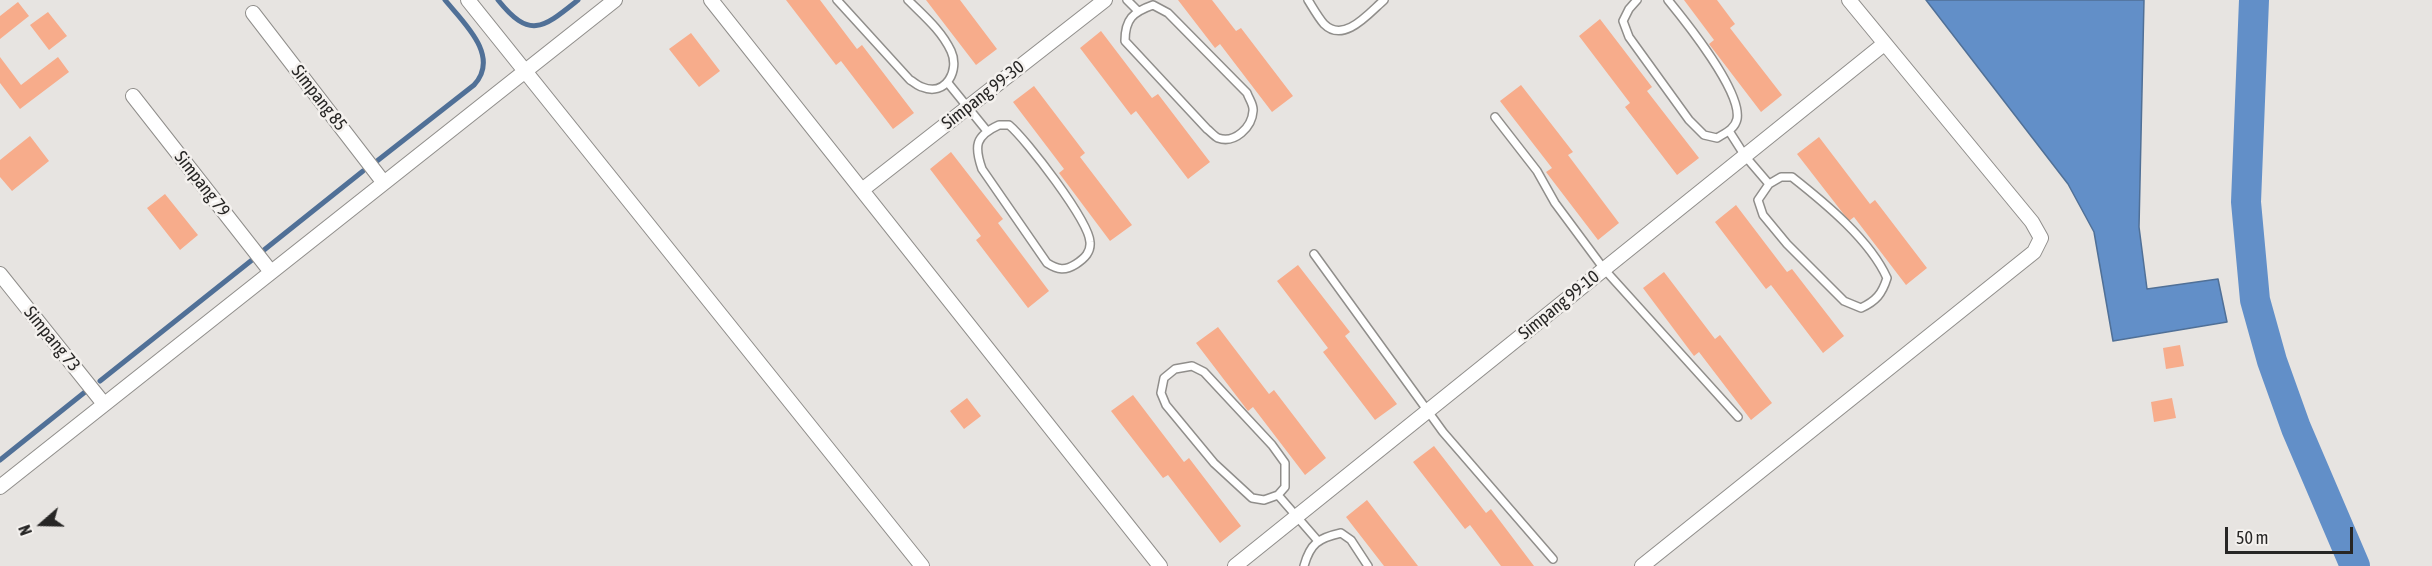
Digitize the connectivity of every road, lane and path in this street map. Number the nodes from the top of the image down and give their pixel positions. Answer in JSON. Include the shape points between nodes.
{"nodes":[{"id":1,"x":468,"y":0,"type":"edge"},
{"id":2,"x":615,"y":0,"type":"edge"},
{"id":3,"x":711,"y":0,"type":"edge"},
{"id":4,"x":837,"y":0,"type":"edge"},
{"id":5,"x":908,"y":0,"type":"edge"},
{"id":6,"x":1105,"y":0,"type":"edge"},
{"id":7,"x":1127,"y":0,"type":"edge"},
{"id":8,"x":1308,"y":0,"type":"edge"},
{"id":9,"x":1384,"y":0,"type":"edge"},
{"id":10,"x":1637,"y":0,"type":"edge"},
{"id":11,"x":1668,"y":0,"type":"edge"},
{"id":12,"x":1849,"y":0,"type":"edge"},
{"id":13,"x":1137,"y":10,"type":"junction"},
{"id":14,"x":254,"y":13,"type":"dead end"},
{"id":15,"x":1884,"y":44,"type":"junction"},
{"id":16,"x":524,"y":73,"type":"junction"},
{"id":17,"x":948,"y":83,"type":"junction"},
{"id":18,"x":133,"y":96,"type":"dead end"},
{"id":19,"x":967,"y":108,"type":"junction"},
{"id":20,"x":1495,"y":117,"type":"dead end"},
{"id":21,"x":987,"y":131,"type":"junction"},
{"id":22,"x":1729,"y":131,"type":"junction"},
{"id":23,"x":1745,"y":156,"type":"junction"},
{"id":24,"x":384,"y":183,"type":"junction"},
{"id":25,"x":1768,"y":184,"type":"junction"},
{"id":26,"x":862,"y":190,"type":"junction"},
{"id":27,"x":1314,"y":254,"type":"dead end"},
{"id":28,"x":1604,"y":269,"type":"junction"},
{"id":29,"x":271,"y":272,"type":"junction"},
{"id":30,"x":0,"y":274,"type":"edge"},
{"id":31,"x":104,"y":404,"type":"junction"},
{"id":32,"x":1427,"y":411,"type":"junction"},
{"id":33,"x":1738,"y":417,"type":"dead end"},
{"id":34,"x":0,"y":487,"type":"edge"},
{"id":35,"x":1278,"y":495,"type":"junction"},
{"id":36,"x":1298,"y":516,"type":"junction"},
{"id":37,"x":1318,"y":541,"type":"junction"},
{"id":38,"x":1553,"y":559,"type":"dead end"},
{"id":39,"x":922,"y":566,"type":"edge"},
{"id":40,"x":1160,"y":566,"type":"edge"},
{"id":41,"x":1235,"y":566,"type":"edge"},
{"id":42,"x":1304,"y":566,"type":"edge"},
{"id":43,"x":1368,"y":566,"type":"edge"},
{"id":44,"x":1642,"y":566,"type":"edge"}],
"edges":[{"from":1,"to":16,"type":"street"},
{"from":2,"to":16,"type":"street"},
{"from":3,"to":26,"type":"street"},
{"from":4,"to":17,"type":"lane","via":[[910,80],[923,88]]},
{"from":5,"to":17,"type":"lane","via":[[941,34],[952,54],[953,75]]},
{"from":6,"to":19,"type":"street","name":"Simpang 99-30"},
{"from":7,"to":13,"type":"lane"},
{"from":8,"to":9,"type":"lane","via":[[1325,25],[1336,31],[1349,29]]},
{"from":10,"to":22,"type":"lane","via":[[1623,21],[1629,37],[1704,135],[1717,138]]},
{"from":11,"to":22,"type":"lane","via":[[1731,91],[1738,110]]},
{"from":12,"to":15,"type":"street"},
{"from":13,"to":13,"type":"lane","via":[[1153,5],[1168,13],[1247,93],[1254,109],[1251,123],[1241,134],[1218,138],[1138,57],[1125,41],[1125,27]]},
{"from":14,"to":24,"type":"street","name":"Simpang 85"},
{"from":15,"to":23,"type":"street","name":"Simpang 99-10"},
{"from":15,"to":44,"type":"street","via":[[2032,222],[2041,238],[2034,252]]},
{"from":16,"to":24,"type":"street"},
{"from":16,"to":39,"type":"street"},
{"from":17,"to":19,"type":"lane"},
{"from":18,"to":29,"type":"street","name":"Simpang 79"},
{"from":19,"to":21,"type":"lane"},
{"from":19,"to":26,"type":"street","name":"Simpang 99-30"},
{"from":20,"to":28,"type":"lane"},
{"from":21,"to":21,"type":"lane","via":[[1009,124],[1057,183],[1090,240],[1089,251],[1082,260],[1058,270],[1047,263],[982,169],[977,155],[979,139]]},
{"from":22,"to":23,"type":"lane"},
{"from":23,"to":25,"type":"lane"},
{"from":23,"to":28,"type":"street","name":"Simpang 99-10"},
{"from":24,"to":29,"type":"street"},
{"from":25,"to":25,"type":"lane","via":[[1758,200],[1763,215],[1787,244],[1844,301],[1861,308],[1874,302],[1883,292],[1887,278],[1881,264],[1858,236],[1792,177],[1781,177]]},
{"from":26,"to":40,"type":"street"},
{"from":27,"to":32,"type":"lane"},
{"from":28,"to":32,"type":"street","name":"Simpang 99-10"},
{"from":28,"to":33,"type":"lane"},
{"from":29,"to":31,"type":"street"},
{"from":30,"to":31,"type":"street","name":"Simpang 73"},
{"from":31,"to":34,"type":"street"},
{"from":32,"to":36,"type":"street","name":"Simpang 99-10"},
{"from":32,"to":38,"type":"lane"},
{"from":35,"to":35,"type":"lane","via":[[1263,500],[1252,498],[1214,463],[1166,405],[1161,393],[1164,378],[1175,369],[1192,366],[1204,372],[1285,464],[1285,488]]},
{"from":35,"to":36,"type":"lane"},
{"from":36,"to":37,"type":"lane"},
{"from":36,"to":41,"type":"street","name":"Simpang 99-10"},
{"from":37,"to":42,"type":"lane","via":[[1309,550]]},
{"from":37,"to":43,"type":"lane","via":[[1341,533],[1351,540]]}]}
